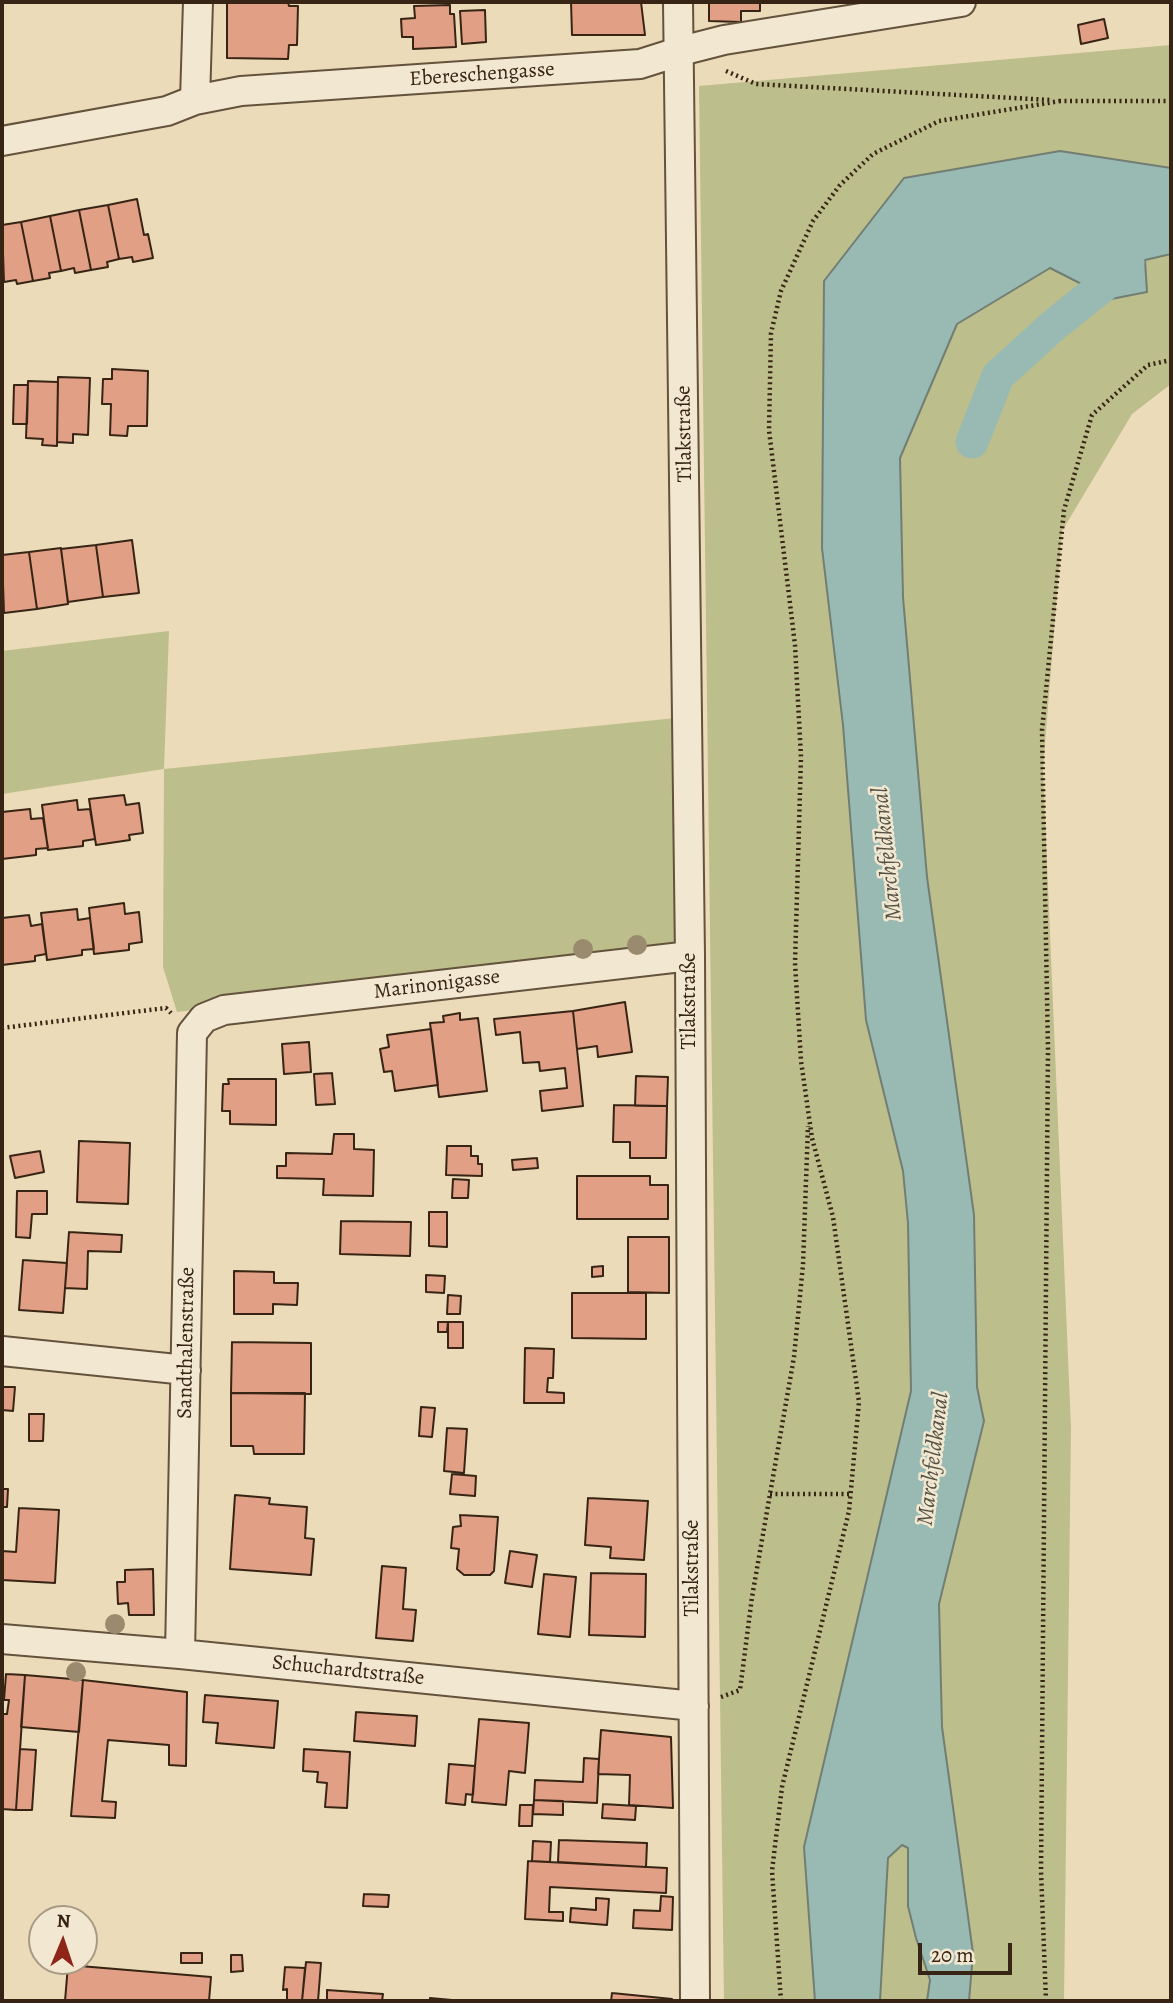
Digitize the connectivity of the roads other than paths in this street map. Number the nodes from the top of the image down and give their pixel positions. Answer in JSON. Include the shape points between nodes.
{"nodes":[{"id":1,"x":198,"y":2,"type":"edge"},
{"id":2,"x":678,"y":2,"type":"edge"},
{"id":3,"x":961,"y":2,"type":"edge"},
{"id":4,"x":681,"y":51,"type":"junction"},
{"id":5,"x":195,"y":100,"type":"junction"},
{"id":6,"x":2,"y":141,"type":"edge"},
{"id":7,"x":690,"y":956,"type":"junction"},
{"id":8,"x":192,"y":1032,"type":"joint"},
{"id":9,"x":2,"y":1350,"type":"edge"},
{"id":10,"x":186,"y":1370,"type":"junction"},
{"id":11,"x":2,"y":1639,"type":"edge"},
{"id":12,"x":180,"y":1654,"type":"junction"},
{"id":13,"x":694,"y":1706,"type":"junction"},
{"id":14,"x":695,"y":2001,"type":"edge"}],
"edges":[{"from":1,"to":5,"type":"street"},
{"from":2,"to":4,"type":"street","name":"Tilakstraße"},
{"from":3,"to":4,"type":"street","name":"Ebereschengasse"},
{"from":4,"to":5,"type":"street","name":"Ebereschengasse","via":[[640,64],[241,91]]},
{"from":4,"to":7,"type":"street","name":"Tilakstraße"},
{"from":5,"to":6,"type":"street","name":"Ebereschengasse","via":[[167,111]]},
{"from":7,"to":8,"type":"street","name":"Marinonigasse","via":[[224,1010],[204,1018]]},
{"from":7,"to":13,"type":"street","name":"Tilakstraße"},
{"from":8,"to":10,"type":"street","name":"Sandthalenstraße"},
{"from":9,"to":10,"type":"street"},
{"from":10,"to":12,"type":"street","name":"Sandthalenstraße"},
{"from":11,"to":12,"type":"street","name":"Schuchardtstraße"},
{"from":12,"to":13,"type":"street","name":"Schuchardtstraße"},
{"from":13,"to":14,"type":"street","name":"Tilakstraße"}]}
